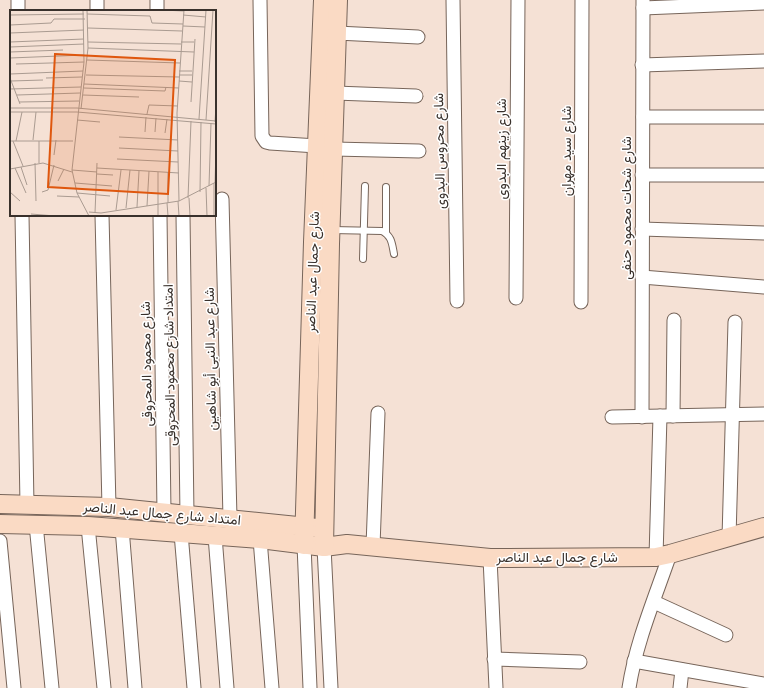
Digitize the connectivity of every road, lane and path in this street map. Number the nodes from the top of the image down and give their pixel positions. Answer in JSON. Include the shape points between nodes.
{"nodes":[{"id":1,"x":260,"y":0,"type":"edge"},
{"id":2,"x":323,"y":0,"type":"edge"},
{"id":3,"x":338,"y":0,"type":"edge"},
{"id":4,"x":453,"y":0,"type":"edge"},
{"id":5,"x":518,"y":0,"type":"edge"},
{"id":6,"x":582,"y":0,"type":"edge"},
{"id":7,"x":764,"y":3,"type":"edge"},
{"id":8,"x":643,"y":4,"type":"edge"},
{"id":9,"x":337,"y":33,"type":"junction"},
{"id":10,"x":418,"y":37,"type":"dead end"},
{"id":11,"x":764,"y":61,"type":"edge"},
{"id":12,"x":642,"y":65,"type":"junction"},
{"id":13,"x":335,"y":93,"type":"junction"},
{"id":14,"x":416,"y":96,"type":"dead end"},
{"id":15,"x":642,"y":117,"type":"junction"},
{"id":16,"x":764,"y":117,"type":"edge"},
{"id":17,"x":325,"y":147,"type":"junction"},
{"id":18,"x":419,"y":151,"type":"dead end"},
{"id":19,"x":642,"y":175,"type":"junction"},
{"id":20,"x":764,"y":175,"type":"edge"},
{"id":21,"x":365,"y":186,"type":"dead end"},
{"id":22,"x":386,"y":187,"type":"dead end"},
{"id":23,"x":222,"y":199,"type":"dead end"},
{"id":24,"x":22,"y":216,"type":"edge"},
{"id":25,"x":102,"y":216,"type":"edge"},
{"id":26,"x":160,"y":216,"type":"edge"},
{"id":27,"x":183,"y":216,"type":"edge"},
{"id":28,"x":642,"y":229,"type":"junction"},
{"id":29,"x":363,"y":230,"type":"junction"},
{"id":30,"x":386,"y":233,"type":"junction"},
{"id":31,"x":764,"y":233,"type":"edge"},
{"id":32,"x":324,"y":239,"type":"junction"},
{"id":33,"x":394,"y":254,"type":"dead end"},
{"id":34,"x":362,"y":259,"type":"dead end"},
{"id":35,"x":642,"y":277,"type":"junction"},
{"id":36,"x":764,"y":287,"type":"edge"},
{"id":37,"x":516,"y":298,"type":"dead end"},
{"id":38,"x":457,"y":300,"type":"dead end"},
{"id":39,"x":581,"y":302,"type":"dead end"},
{"id":40,"x":674,"y":320,"type":"dead end"},
{"id":41,"x":735,"y":322,"type":"dead end"},
{"id":42,"x":378,"y":413,"type":"dead end"},
{"id":43,"x":764,"y":414,"type":"edge"},
{"id":44,"x":733,"y":415,"type":"junction"},
{"id":45,"x":660,"y":416,"type":"junction"},
{"id":46,"x":673,"y":416,"type":"junction"},
{"id":47,"x":612,"y":417,"type":"dead end"},
{"id":48,"x":642,"y":417,"type":"junction"},
{"id":49,"x":0,"y":504,"type":"edge"},
{"id":50,"x":27,"y":505,"type":"junction"},
{"id":51,"x":109,"y":507,"type":"junction"},
{"id":52,"x":164,"y":512,"type":"junction"},
{"id":53,"x":187,"y":515,"type":"junction"},
{"id":54,"x":230,"y":518,"type":"junction"},
{"id":55,"x":0,"y":524,"type":"edge"},
{"id":56,"x":36,"y":524,"type":"junction"},
{"id":57,"x":88,"y":526,"type":"junction"},
{"id":58,"x":305,"y":527,"type":"junction"},
{"id":59,"x":764,"y":527,"type":"edge"},
{"id":60,"x":122,"y":528,"type":"junction"},
{"id":61,"x":324,"y":529,"type":"junction"},
{"id":62,"x":181,"y":533,"type":"junction"},
{"id":63,"x":215,"y":536,"type":"junction"},
{"id":64,"x":729,"y":538,"type":"junction"},
{"id":65,"x":260,"y":539,"type":"junction"},
{"id":66,"x":0,"y":541,"type":"edge"},
{"id":67,"x":347,"y":544,"type":"junction"},
{"id":68,"x":304,"y":545,"type":"junction"},
{"id":69,"x":373,"y":546,"type":"junction"},
{"id":70,"x":324,"y":547,"type":"junction"},
{"id":71,"x":663,"y":556,"type":"junction"},
{"id":72,"x":490,"y":558,"type":"junction"},
{"id":73,"x":654,"y":602,"type":"junction"},
{"id":74,"x":726,"y":635,"type":"dead end"},
{"id":75,"x":494,"y":659,"type":"junction"},
{"id":76,"x":634,"y":661,"type":"junction"},
{"id":77,"x":580,"y":662,"type":"dead end"},
{"id":78,"x":682,"y":670,"type":"junction"},
{"id":79,"x":731,"y":683,"type":"edge"},
{"id":80,"x":764,"y":684,"type":"edge"},
{"id":81,"x":14,"y":688,"type":"edge"},
{"id":82,"x":52,"y":688,"type":"edge"},
{"id":83,"x":104,"y":688,"type":"edge"},
{"id":84,"x":135,"y":688,"type":"edge"},
{"id":85,"x":194,"y":688,"type":"edge"},
{"id":86,"x":227,"y":688,"type":"edge"},
{"id":87,"x":272,"y":688,"type":"edge"},
{"id":88,"x":310,"y":688,"type":"edge"},
{"id":89,"x":331,"y":688,"type":"edge"},
{"id":90,"x":496,"y":688,"type":"edge"},
{"id":91,"x":629,"y":688,"type":"edge"},
{"id":92,"x":680,"y":688,"type":"edge"}],
"edges":[{"from":1,"to":17,"type":"street","via":[[262,136],[270,144]]},
{"from":2,"to":17,"type":"street","name":"شارع جمال عبد الناصر"},
{"from":3,"to":9,"type":"street","name":"شارع جمال عبد الناصر"},
{"from":4,"to":38,"type":"street","name":"شارع محروس البدوى"},
{"from":5,"to":37,"type":"street","name":"شارع زينهم البدوى"},
{"from":6,"to":39,"type":"street","name":"شارع سيد مهران"},
{"from":7,"to":8,"type":"street"},
{"from":8,"to":12,"type":"street","name":"شارع شحات محمود حنفى"},
{"from":9,"to":10,"type":"street"},
{"from":9,"to":13,"type":"street","name":"شارع جمال عبد الناصر"},
{"from":11,"to":12,"type":"street"},
{"from":12,"to":15,"type":"street","name":"شارع شحات محمود حنفى"},
{"from":13,"to":14,"type":"street"},
{"from":13,"to":17,"type":"street","name":"شارع جمال عبد الناصر"},
{"from":15,"to":16,"type":"street"},
{"from":15,"to":19,"type":"street","name":"شارع شحات محمود حنفى"},
{"from":17,"to":18,"type":"street"},
{"from":17,"to":32,"type":"street","name":"شارع جمال عبد الناصر"},
{"from":19,"to":20,"type":"street"},
{"from":19,"to":28,"type":"street","name":"شارع شحات محمود حنفى"},
{"from":21,"to":29,"type":"lane"},
{"from":22,"to":30,"type":"lane"},
{"from":23,"to":54,"type":"street","name":"شارع عبد النبى أبو شاهين"},
{"from":24,"to":50,"type":"street"},
{"from":25,"to":51,"type":"street"},
{"from":26,"to":52,"type":"street","name":"شارع محمود المحروقى"},
{"from":27,"to":53,"type":"street","name":"امتداد شارع محمود المحروقى"},
{"from":28,"to":31,"type":"street"},
{"from":28,"to":35,"type":"street","name":"شارع شحات محمود حنفى"},
{"from":29,"to":30,"type":"lane"},
{"from":29,"to":32,"type":"lane"},
{"from":29,"to":34,"type":"lane"},
{"from":30,"to":33,"type":"lane","via":[[392,240]]},
{"from":32,"to":58,"type":"street","name":"شارع جمال عبد الناصر"},
{"from":32,"to":61,"type":"street","name":"شارع جمال عبد الناصر"},
{"from":35,"to":36,"type":"street"},
{"from":35,"to":48,"type":"street","name":"شارع شحات محمود حنفى"},
{"from":40,"to":46,"type":"street"},
{"from":41,"to":44,"type":"street"},
{"from":42,"to":69,"type":"street"},
{"from":43,"to":44,"type":"street"},
{"from":44,"to":46,"type":"street"},
{"from":44,"to":64,"type":"street"},
{"from":45,"to":46,"type":"street"},
{"from":45,"to":48,"type":"street"},
{"from":45,"to":71,"type":"street"},
{"from":47,"to":48,"type":"street"},
{"from":49,"to":50,"type":"street","name":"امتداد شارع جمال عبد الناصر"},
{"from":50,"to":51,"type":"street","name":"امتداد شارع جمال عبد الناصر"},
{"from":51,"to":52,"type":"street","name":"امتداد شارع جمال عبد الناصر"},
{"from":52,"to":53,"type":"street","name":"امتداد شارع جمال عبد الناصر"},
{"from":53,"to":54,"type":"street","name":"امتداد شارع جمال عبد الناصر"},
{"from":54,"to":58,"type":"street","name":"امتداد شارع جمال عبد الناصر"},
{"from":55,"to":56,"type":"street","name":"امتداد شارع جمال عبد الناصر"},
{"from":56,"to":57,"type":"street","name":"امتداد شارع جمال عبد الناصر"},
{"from":56,"to":82,"type":"street"},
{"from":57,"to":60,"type":"street","name":"امتداد شارع جمال عبد الناصر"},
{"from":57,"to":83,"type":"street"},
{"from":58,"to":61,"type":"street","name":"امتداد شارع جمال عبد الناصر"},
{"from":58,"to":68,"type":"street","name":"شارع جمال عبد الناصر"},
{"from":59,"to":64,"type":"street","name":"شارع جمال عبد الناصر"},
{"from":60,"to":62,"type":"street","name":"امتداد شارع جمال عبد الناصر"},
{"from":60,"to":84,"type":"street"},
{"from":61,"to":67,"type":"street","name":"شارع جمال عبد الناصر"},
{"from":61,"to":70,"type":"street","name":"شارع جمال عبد الناصر"},
{"from":62,"to":63,"type":"street","name":"امتداد شارع جمال عبد الناصر"},
{"from":62,"to":85,"type":"street"},
{"from":63,"to":65,"type":"street","name":"امتداد شارع جمال عبد الناصر"},
{"from":63,"to":86,"type":"street"},
{"from":64,"to":71,"type":"street","name":"شارع جمال عبد الناصر"},
{"from":65,"to":68,"type":"street","name":"امتداد شارع جمال عبد الناصر"},
{"from":65,"to":87,"type":"street"},
{"from":66,"to":81,"type":"street"},
{"from":67,"to":69,"type":"street","name":"شارع جمال عبد الناصر"},
{"from":67,"to":70,"type":"street","name":"شارع جمال عبد الناصر"},
{"from":68,"to":70,"type":"street","name":"امتداد شارع جمال عبد الناصر"},
{"from":68,"to":88,"type":"street"},
{"from":69,"to":72,"type":"street","name":"شارع جمال عبد الناصر"},
{"from":70,"to":89,"type":"street"},
{"from":71,"to":72,"type":"street","name":"شارع جمال عبد الناصر"},
{"from":71,"to":73,"type":"street"},
{"from":72,"to":75,"type":"street"},
{"from":73,"to":74,"type":"street"},
{"from":73,"to":76,"type":"street"},
{"from":75,"to":77,"type":"street"},
{"from":75,"to":90,"type":"street"},
{"from":76,"to":78,"type":"street"},
{"from":76,"to":91,"type":"street"},
{"from":78,"to":79,"type":"street"},
{"from":78,"to":92,"type":"street"},
{"from":79,"to":80,"type":"street"}]}
